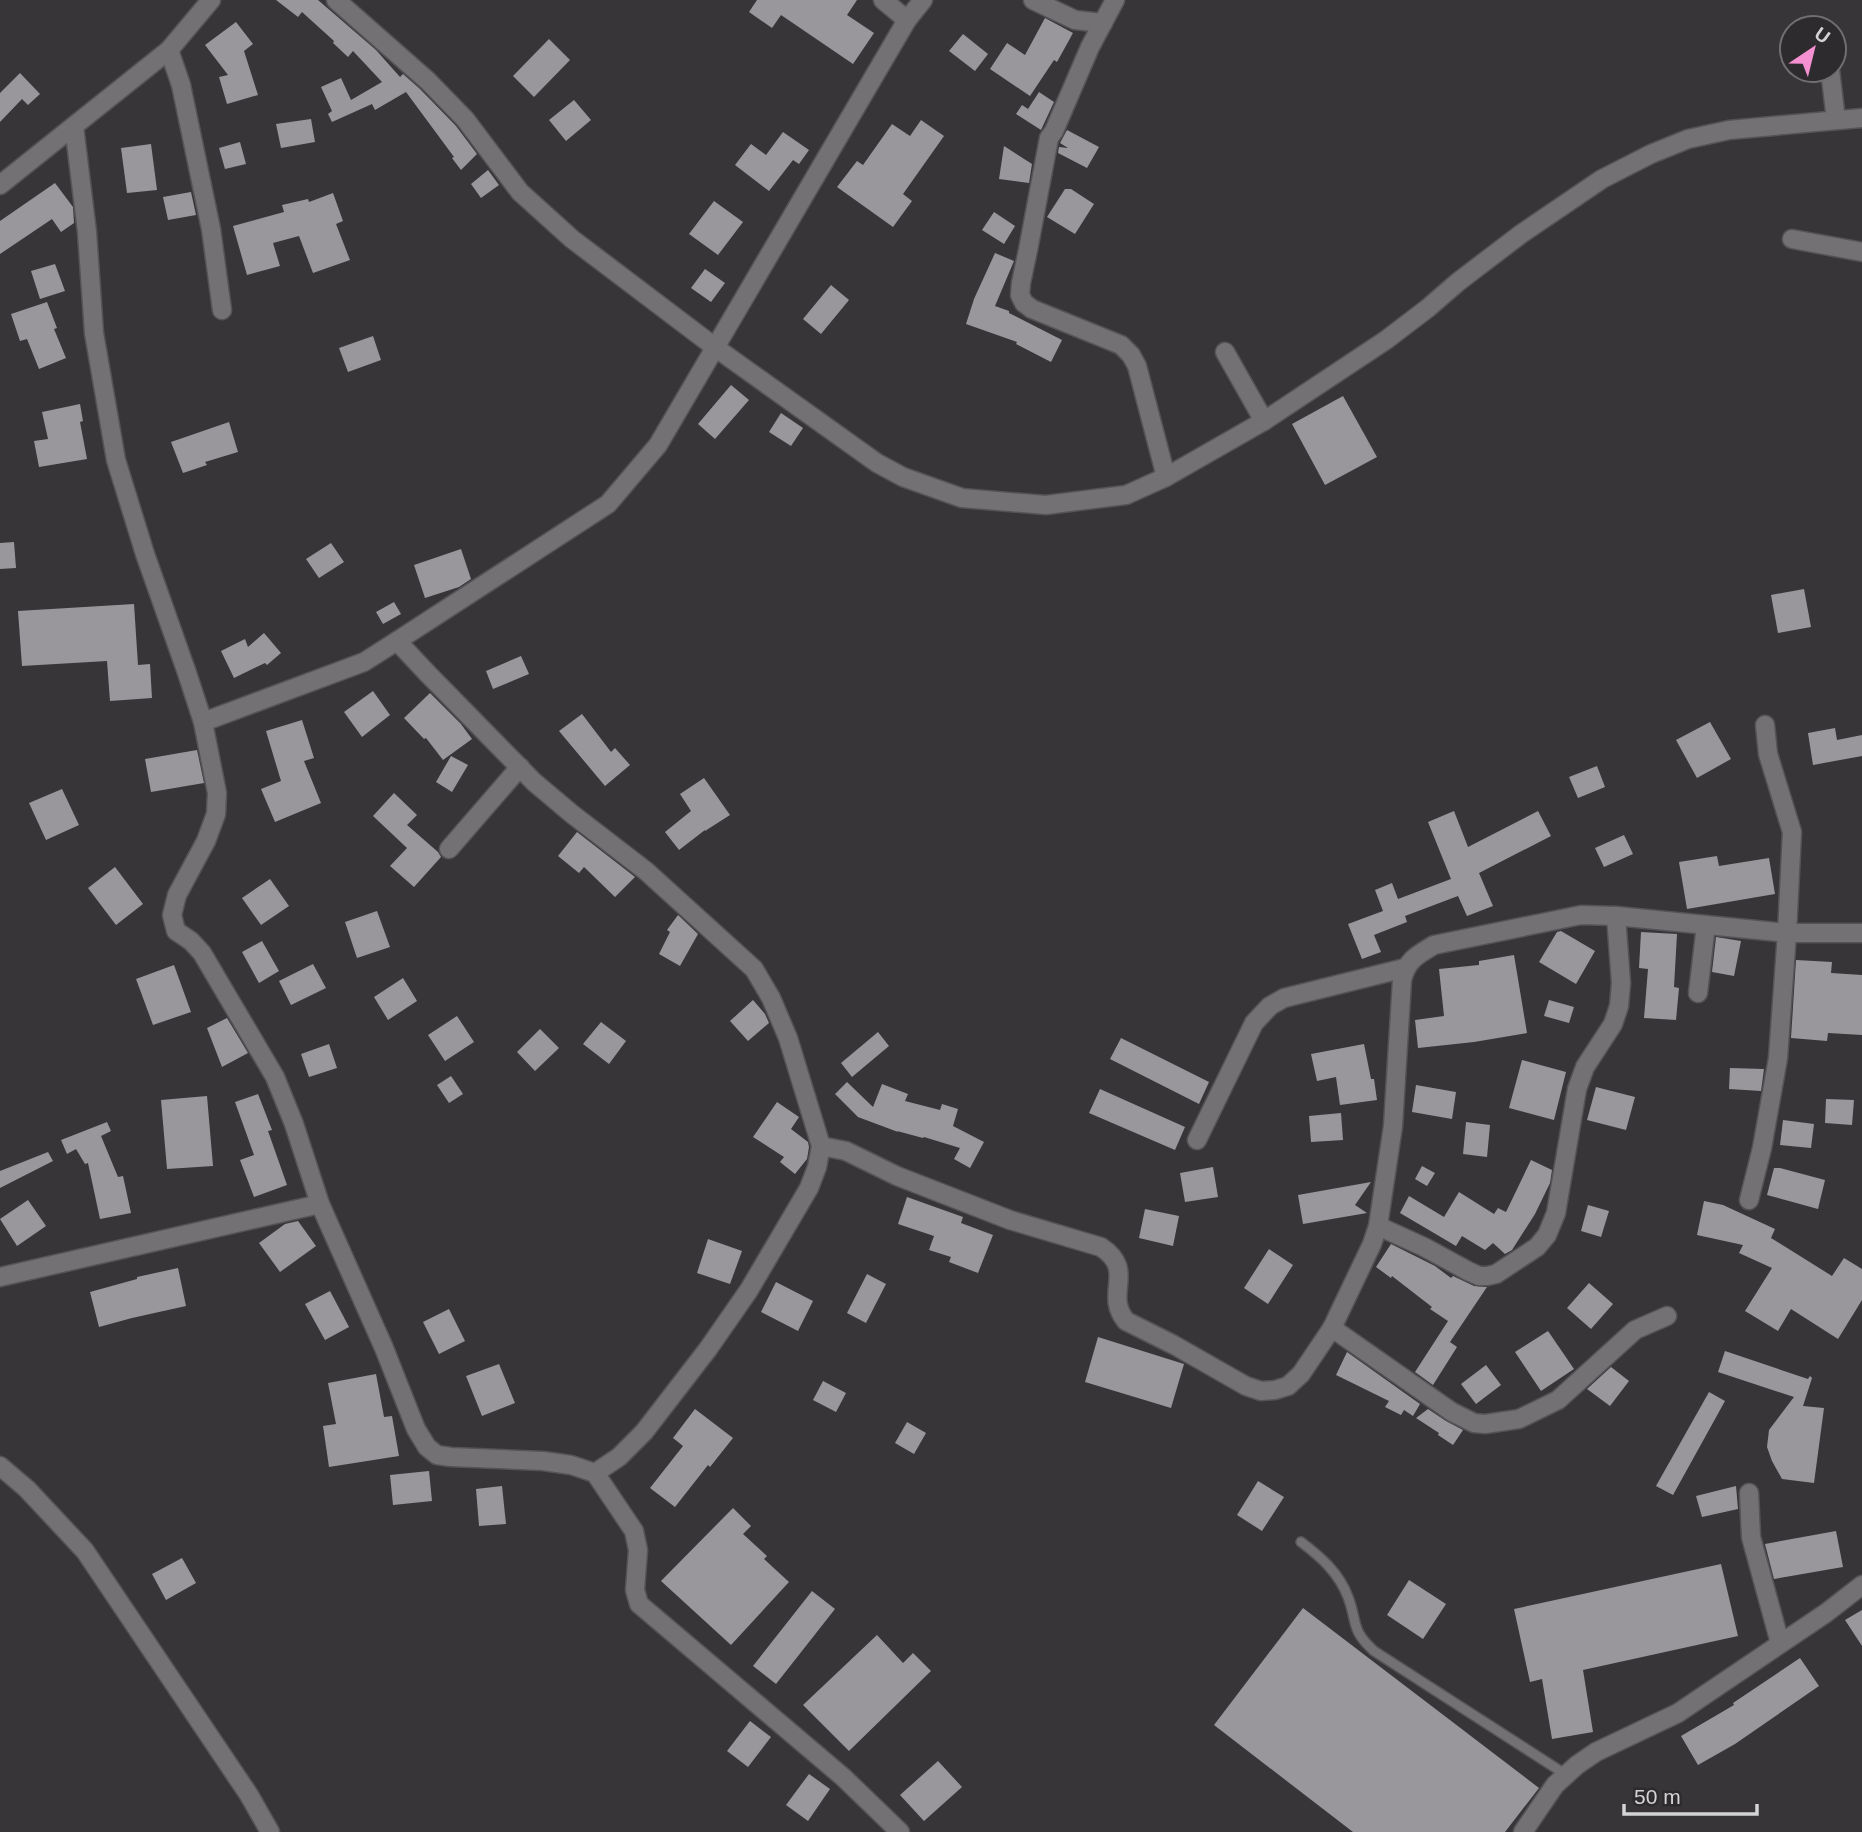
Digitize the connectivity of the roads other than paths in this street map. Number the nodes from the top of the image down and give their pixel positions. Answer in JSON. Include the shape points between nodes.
{"nodes":[{"id":1,"x":211,"y":0,"type":"edge"},
{"id":2,"x":336,"y":0,"type":"edge"},
{"id":3,"x":883,"y":0,"type":"edge"},
{"id":4,"x":923,"y":0,"type":"edge"},
{"id":5,"x":1033,"y":0,"type":"edge"},
{"id":6,"x":1115,"y":0,"type":"edge"},
{"id":7,"x":907,"y":20,"type":"junction"},
{"id":8,"x":1103,"y":23,"type":"junction"},
{"id":9,"x":169,"y":50,"type":"junction"},
{"id":10,"x":1831,"y":84,"type":"edge"},
{"id":11,"x":1862,"y":117,"type":"edge"},
{"id":12,"x":1836,"y":120,"type":"junction"},
{"id":13,"x":74,"y":125,"type":"junction"},
{"id":14,"x":0,"y":185,"type":"edge"},
{"id":15,"x":1792,"y":239,"type":"dead end"},
{"id":16,"x":1862,"y":252,"type":"edge"},
{"id":17,"x":222,"y":310,"type":"dead end"},
{"id":18,"x":716,"y":348,"type":"junction"},
{"id":19,"x":1225,"y":352,"type":"dead end"},
{"id":20,"x":1264,"y":421,"type":"junction"},
{"id":21,"x":1166,"y":477,"type":"junction"},
{"id":22,"x":397,"y":641,"type":"junction"},
{"id":23,"x":203,"y":722,"type":"junction"},
{"id":24,"x":1765,"y":725,"type":"dead end"},
{"id":25,"x":520,"y":767,"type":"junction"},
{"id":26,"x":449,"y":849,"type":"dead end"},
{"id":27,"x":1616,"y":916,"type":"junction"},
{"id":28,"x":1706,"y":925,"type":"junction"},
{"id":29,"x":1787,"y":933,"type":"junction"},
{"id":30,"x":1862,"y":933,"type":"edge"},
{"id":31,"x":1405,"y":968,"type":"junction"},
{"id":32,"x":1698,"y":993,"type":"dead end"},
{"id":33,"x":1197,"y":1140,"type":"dead end"},
{"id":34,"x":821,"y":1146,"type":"junction"},
{"id":35,"x":1749,"y":1200,"type":"dead end"},
{"id":36,"x":320,"y":1204,"type":"junction"},
{"id":37,"x":1378,"y":1226,"type":"junction"},
{"id":38,"x":0,"y":1277,"type":"edge"},
{"id":39,"x":1667,"y":1316,"type":"dead end"},
{"id":40,"x":1332,"y":1328,"type":"junction"},
{"id":41,"x":0,"y":1466,"type":"edge"},
{"id":42,"x":595,"y":1473,"type":"junction"},
{"id":43,"x":1749,"y":1493,"type":"dead end"},
{"id":44,"x":1301,"y":1542,"type":"dead end"},
{"id":45,"x":1862,"y":1585,"type":"edge"},
{"id":46,"x":1780,"y":1643,"type":"junction"},
{"id":47,"x":1565,"y":1774,"type":"junction"},
{"id":48,"x":270,"y":1832,"type":"edge"},
{"id":49,"x":900,"y":1832,"type":"edge"},
{"id":50,"x":1523,"y":1832,"type":"edge"}],
"edges":[{"from":1,"to":9,"type":"street"},
{"from":2,"to":18,"type":"street","via":[[465,119],[537,208]]},
{"from":3,"to":7,"type":"street"},
{"from":4,"to":7,"type":"street"},
{"from":5,"to":8,"type":"street","via":[[1075,20]]},
{"from":6,"to":8,"type":"street"},
{"from":7,"to":18,"type":"street"},
{"from":8,"to":21,"type":"street","via":[[1049,138],[1020,295],[1032,309],[1121,345],[1131,355]]},
{"from":9,"to":13,"type":"street"},
{"from":9,"to":17,"type":"street","via":[[181,85],[211,229]]},
{"from":10,"to":12,"type":"street"},
{"from":11,"to":12,"type":"street"},
{"from":12,"to":20,"type":"street","via":[[1729,130],[1688,139],[1626,166],[1521,234],[1386,340]]},
{"from":13,"to":14,"type":"street"},
{"from":13,"to":23,"type":"street","via":[[94,333],[116,460]]},
{"from":15,"to":16,"type":"street"},
{"from":18,"to":21,"type":"street","via":[[877,463],[962,499],[1046,505],[1126,495]]},
{"from":18,"to":22,"type":"street","via":[[658,445],[608,504]]},
{"from":19,"to":20,"type":"street"},
{"from":20,"to":21,"type":"street"},
{"from":22,"to":23,"type":"street","via":[[364,662]]},
{"from":22,"to":25,"type":"street"},
{"from":23,"to":36,"type":"street","via":[[217,793],[216,814],[172,915],[176,931],[202,953],[275,1077]]},
{"from":24,"to":29,"type":"street","via":[[1768,754],[1792,832]]},
{"from":25,"to":26,"type":"street"},
{"from":25,"to":34,"type":"street","via":[[646,871],[754,969],[788,1038]]},
{"from":27,"to":28,"type":"street"},
{"from":27,"to":31,"type":"street","via":[[1581,915],[1434,945]]},
{"from":27,"to":37,"type":"street","via":[[1619,1006],[1577,1089],[1556,1213],[1547,1235],[1496,1274],[1479,1276]]},
{"from":28,"to":29,"type":"street"},
{"from":28,"to":32,"type":"street"},
{"from":29,"to":30,"type":"street"},
{"from":29,"to":35,"type":"street","via":[[1778,1058]]},
{"from":31,"to":33,"type":"street","via":[[1284,998],[1270,1006],[1254,1023]]},
{"from":31,"to":37,"type":"street","via":[[1393,1126]]},
{"from":34,"to":40,"type":"street","via":[[846,1152],[1010,1220],[1110,1252],[1120,1270],[1118,1308],[1126,1321],[1246,1387],[1275,1391],[1288,1386]]},
{"from":34,"to":42,"type":"street","via":[[809,1188],[750,1290],[644,1432]]},
{"from":36,"to":38,"type":"street"},
{"from":36,"to":42,"type":"street","via":[[427,1447],[437,1455],[543,1461]]},
{"from":37,"to":40,"type":"street"},
{"from":39,"to":40,"type":"street","via":[[1636,1330],[1558,1400],[1519,1419],[1485,1424],[1452,1412]]},
{"from":41,"to":48,"type":"street","via":[[85,1550]]},
{"from":42,"to":49,"type":"street","via":[[634,1531],[639,1604],[843,1777]]},
{"from":43,"to":46,"type":"street","via":[[1751,1537]]},
{"from":44,"to":47,"type":"lane","via":[[1338,1576],[1357,1632],[1374,1651]]},
{"from":45,"to":46,"type":"street"},
{"from":46,"to":47,"type":"street","via":[[1678,1713],[1596,1752]]},
{"from":47,"to":50,"type":"street"}]}
